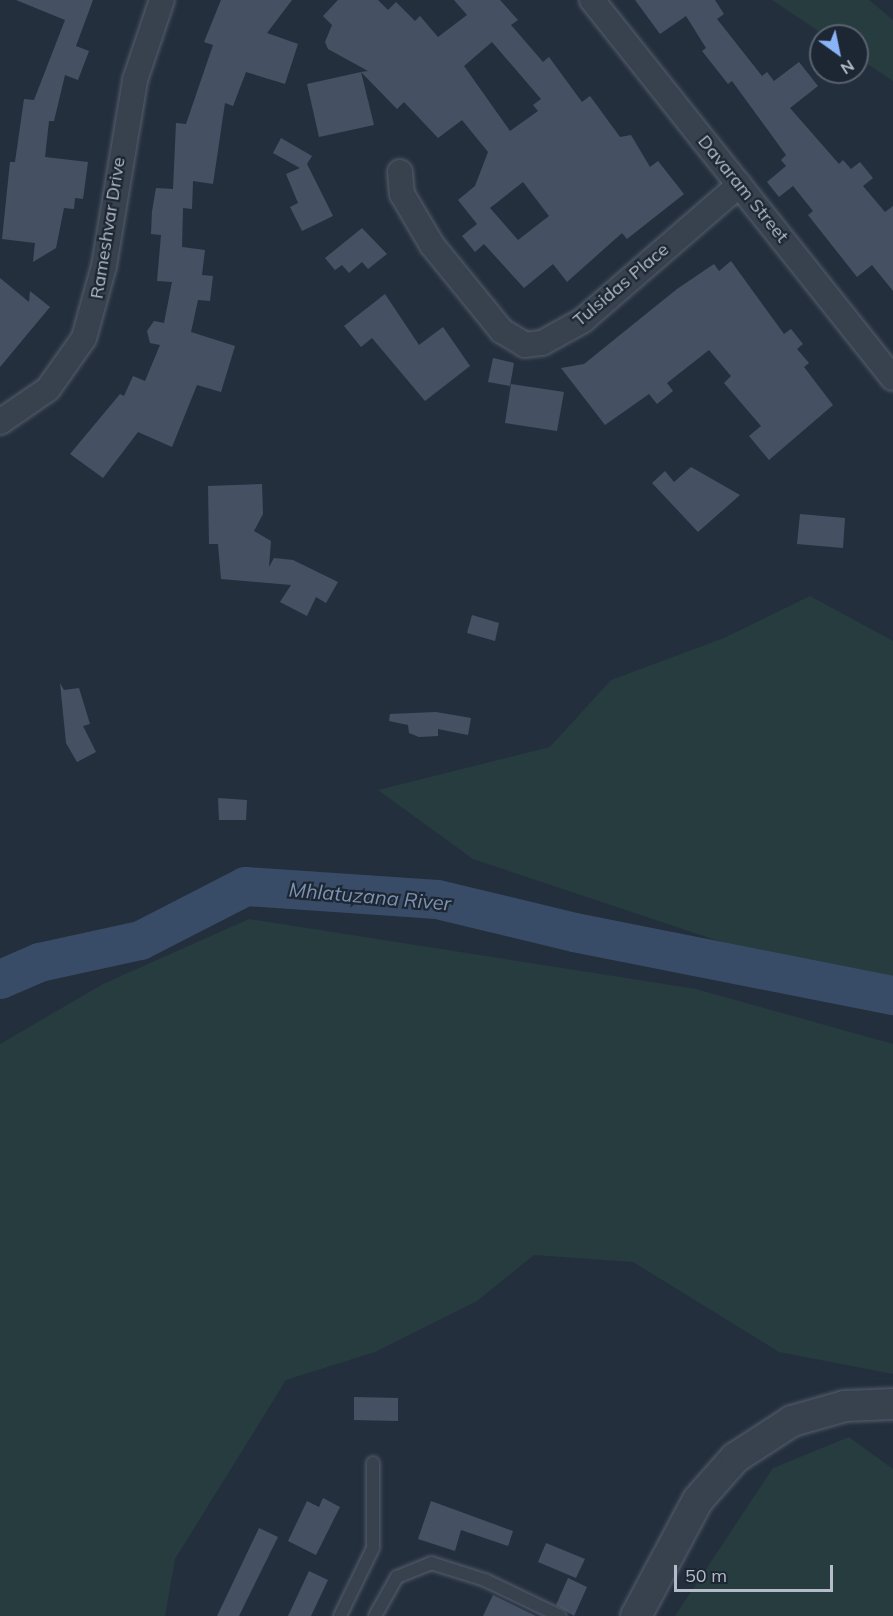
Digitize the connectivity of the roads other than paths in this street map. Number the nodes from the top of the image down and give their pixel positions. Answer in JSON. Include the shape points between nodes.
{"nodes":[{"id":1,"x":162,"y":0,"type":"edge"},
{"id":2,"x":592,"y":0,"type":"edge"},
{"id":3,"x":400,"y":172,"type":"dead end"},
{"id":4,"x":739,"y":185,"type":"junction"},
{"id":5,"x":893,"y":378,"type":"edge"},
{"id":6,"x":0,"y":422,"type":"edge"},
{"id":7,"x":893,"y":1404,"type":"edge"},
{"id":8,"x":373,"y":1463,"type":"dead end"},
{"id":9,"x":340,"y":1616,"type":"edge"},
{"id":10,"x":375,"y":1616,"type":"edge"},
{"id":11,"x":560,"y":1616,"type":"edge"},
{"id":12,"x":636,"y":1616,"type":"edge"}],
"edges":[{"from":1,"to":6,"type":"street","name":"Rameshvar Drive","via":[[135,80],[104,266],[84,338],[48,389]]},
{"from":2,"to":4,"type":"street","name":"Davaram Street"},
{"from":3,"to":4,"type":"street","name":"Tulsidas Place","via":[[402,195],[432,245],[502,331],[525,345],[542,343],[582,321]]},
{"from":4,"to":5,"type":"street","name":"Davaram Street"},
{"from":7,"to":12,"type":"street","via":[[845,1406],[792,1421],[735,1458],[698,1500]]},
{"from":8,"to":9,"type":"lane","via":[[372,1548]]},
{"from":10,"to":11,"type":"lane","via":[[397,1577],[431,1563],[485,1580]]}]}
